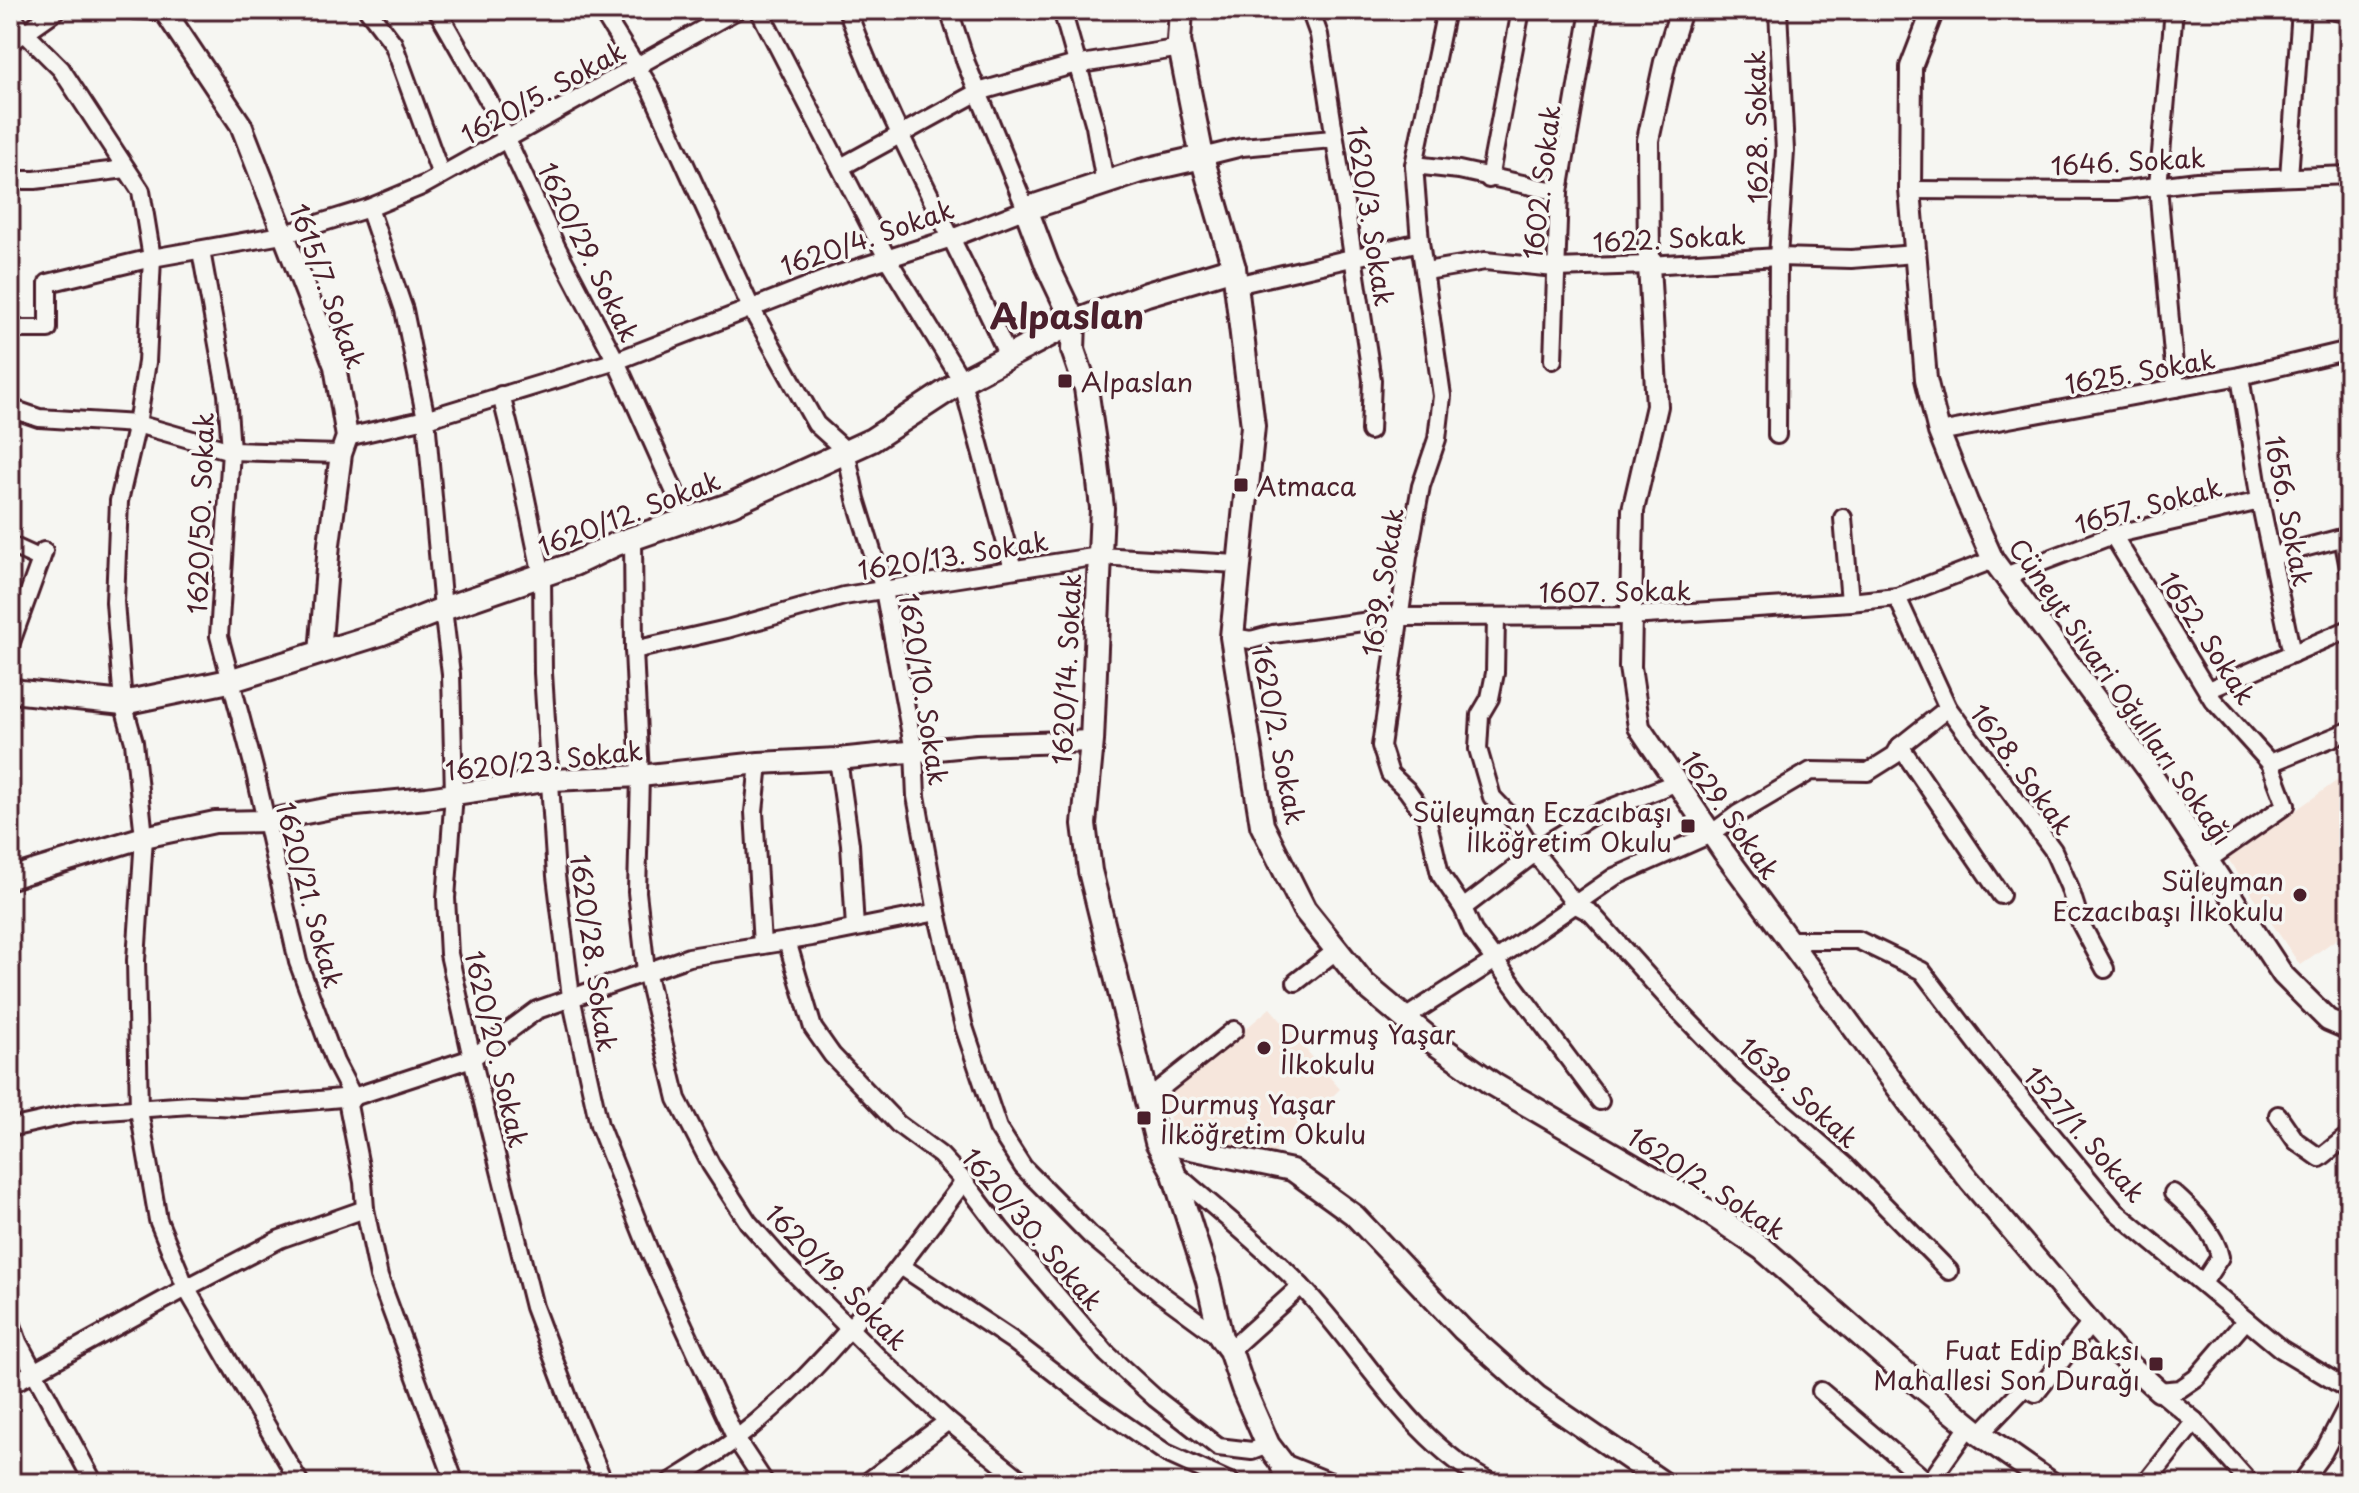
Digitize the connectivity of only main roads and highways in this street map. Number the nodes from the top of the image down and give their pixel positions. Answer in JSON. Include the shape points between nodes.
{"nodes":[{"id":1,"x":1181,"y":10,"type":"edge"},
{"id":2,"x":1202,"y":157,"type":"junction"},
{"id":3,"x":1026,"y":209,"type":"joint"},
{"id":4,"x":1235,"y":276,"type":"junction"},
{"id":5,"x":1074,"y":322,"type":"junction"},
{"id":6,"x":10,"y":689,"type":"edge"},
{"id":7,"x":1279,"y":1464,"type":"edge"},
{"id":8,"x":2050,"y":1483,"type":"edge"}],
"edges":[{"from":1,"to":2,"type":"main road","name":"1620/2. Sokak","via":[[1181,48]]},
{"from":2,"to":3,"type":"main road","name":"1620/4. Sokak"},
{"from":2,"to":4,"type":"main road","name":"1620/2. Sokak"},
{"from":3,"to":5,"type":"main road","name":"1620/14. Sokak"},
{"from":4,"to":5,"type":"main road","name":"1620/12. Sokak","via":[[1147,294]]},
{"from":4,"to":8,"type":"main road","name":"1620/2. Sokak","via":[[1253,426],[1232,637],[1262,825],[1304,909],[1364,984],[1432,1041],[1494,1085],[1689,1199],[1763,1249],[1888,1359]]},
{"from":5,"to":6,"type":"main road","name":"1620/12. Sokak","via":[[962,381],[872,440],[732,504],[380,634],[229,681],[123,703]]},
{"from":5,"to":7,"type":"main road","name":"1620/14. Sokak","via":[[1073,350],[1086,388],[1102,508],[1084,824],[1090,871],[1157,1142],[1173,1171],[1226,1344]]}]}
